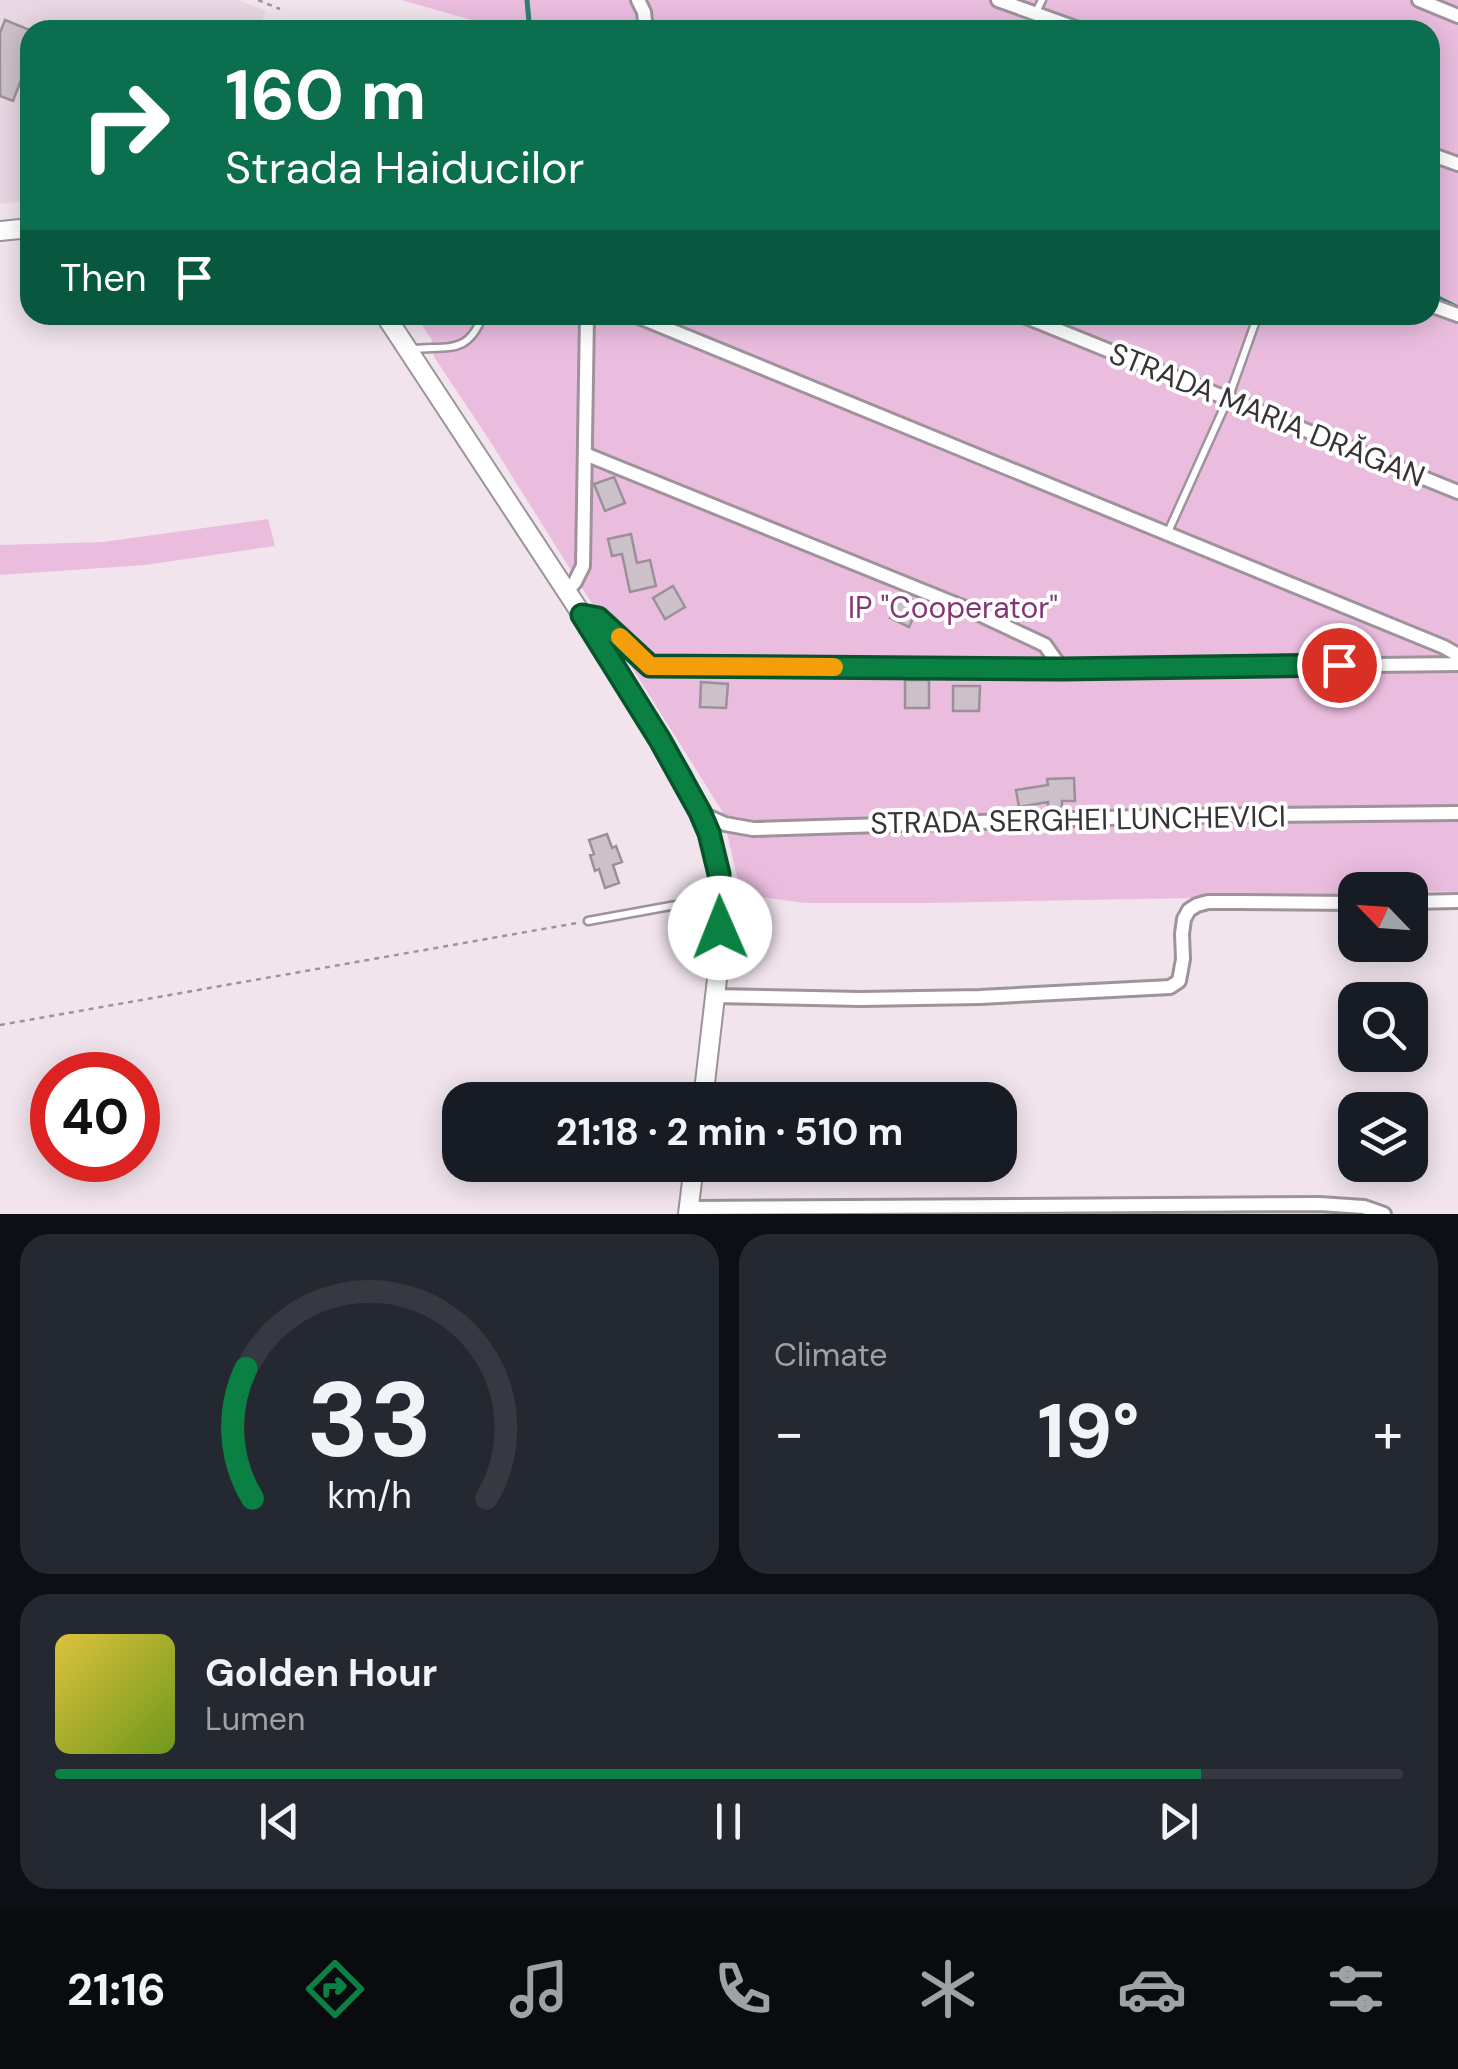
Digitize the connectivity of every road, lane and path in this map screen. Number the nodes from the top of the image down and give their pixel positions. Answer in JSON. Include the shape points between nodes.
{"nodes":[{"id":1,"x":258,"y":0,"type":"edge"},
{"id":2,"x":998,"y":0,"type":"edge"},
{"id":3,"x":1042,"y":0,"type":"edge"},
{"id":4,"x":1419,"y":0,"type":"edge"},
{"id":5,"x":280,"y":8,"type":"dead end"},
{"id":6,"x":1035,"y":14,"type":"junction"},
{"id":7,"x":1458,"y":16,"type":"edge"},
{"id":8,"x":1052,"y":20,"type":"edge"},
{"id":9,"x":395,"y":325,"type":"edge"},
{"id":10,"x":479,"y":325,"type":"edge"},
{"id":11,"x":587,"y":325,"type":"edge"},
{"id":12,"x":659,"y":325,"type":"edge"},
{"id":13,"x":1047,"y":325,"type":"edge"},
{"id":14,"x":1254,"y":325,"type":"edge"},
{"id":15,"x":408,"y":349,"type":"junction"},
{"id":16,"x":1228,"y":399,"type":"junction"},
{"id":17,"x":585,"y":454,"type":"junction"},
{"id":18,"x":1458,"y":492,"type":"edge"},
{"id":19,"x":1168,"y":532,"type":"junction"},
{"id":20,"x":567,"y":591,"type":"junction"},
{"id":21,"x":582,"y":615,"type":"junction"},
{"id":22,"x":1458,"y":655,"type":"edge"},
{"id":23,"x":1458,"y":664,"type":"edge"},
{"id":24,"x":1062,"y":669,"type":"junction"},
{"id":25,"x":700,"y":812,"type":"junction"},
{"id":26,"x":1458,"y":813,"type":"edge"},
{"id":27,"x":721,"y":897,"type":"junction"},
{"id":28,"x":1428,"y":902,"type":"edge"},
{"id":29,"x":1458,"y":902,"type":"edge"},
{"id":30,"x":1338,"y":903,"type":"edge"},
{"id":31,"x":588,"y":921,"type":"joint"},
{"id":32,"x":715,"y":996,"type":"junction"},
{"id":33,"x":0,"y":1025,"type":"edge"},
{"id":34,"x":705,"y":1082,"type":"edge"},
{"id":35,"x":692,"y":1182,"type":"edge"},
{"id":36,"x":688,"y":1211,"type":"edge"},
{"id":37,"x":1384,"y":1214,"type":"edge"}],
"edges":[{"from":1,"to":5,"type":"path"},
{"from":2,"to":6,"type":"street"},
{"from":3,"to":6,"type":"lane"},
{"from":4,"to":7,"type":"street"},
{"from":6,"to":8,"type":"street"},
{"from":9,"to":15,"type":"street"},
{"from":10,"to":15,"type":"lane","via":[[467,342]]},
{"from":11,"to":17,"type":"street"},
{"from":12,"to":19,"type":"street"},
{"from":13,"to":16,"type":"street","name":"STRADA MARIA DRĂGAN"},
{"from":14,"to":16,"type":"lane"},
{"from":15,"to":20,"type":"street"},
{"from":16,"to":18,"type":"street","name":"STRADA MARIA DRĂGAN"},
{"from":16,"to":19,"type":"lane"},
{"from":17,"to":20,"type":"street","via":[[583,566]]},
{"from":17,"to":24,"type":"street","via":[[975,612],[1045,645]]},
{"from":19,"to":22,"type":"street"},
{"from":20,"to":21,"type":"street"},
{"from":21,"to":24,"type":"street","via":[[598,618],[650,666]]},
{"from":21,"to":25,"type":"street"},
{"from":23,"to":24,"type":"street"},
{"from":25,"to":26,"type":"street","name":"STRADA SERGHEI LUNCHEVICI","via":[[754,829]]},
{"from":25,"to":27,"type":"street"},
{"from":27,"to":31,"type":"lane"},
{"from":27,"to":32,"type":"street"},
{"from":28,"to":29,"type":"street"},
{"from":30,"to":32,"type":"street","via":[[1198,905],[1184,919],[1183,960],[1170,987],[980,997]]},
{"from":31,"to":33,"type":"path"},
{"from":32,"to":34,"type":"street"},
{"from":35,"to":36,"type":"street"},
{"from":36,"to":37,"type":"street","via":[[1319,1204]]}]}
